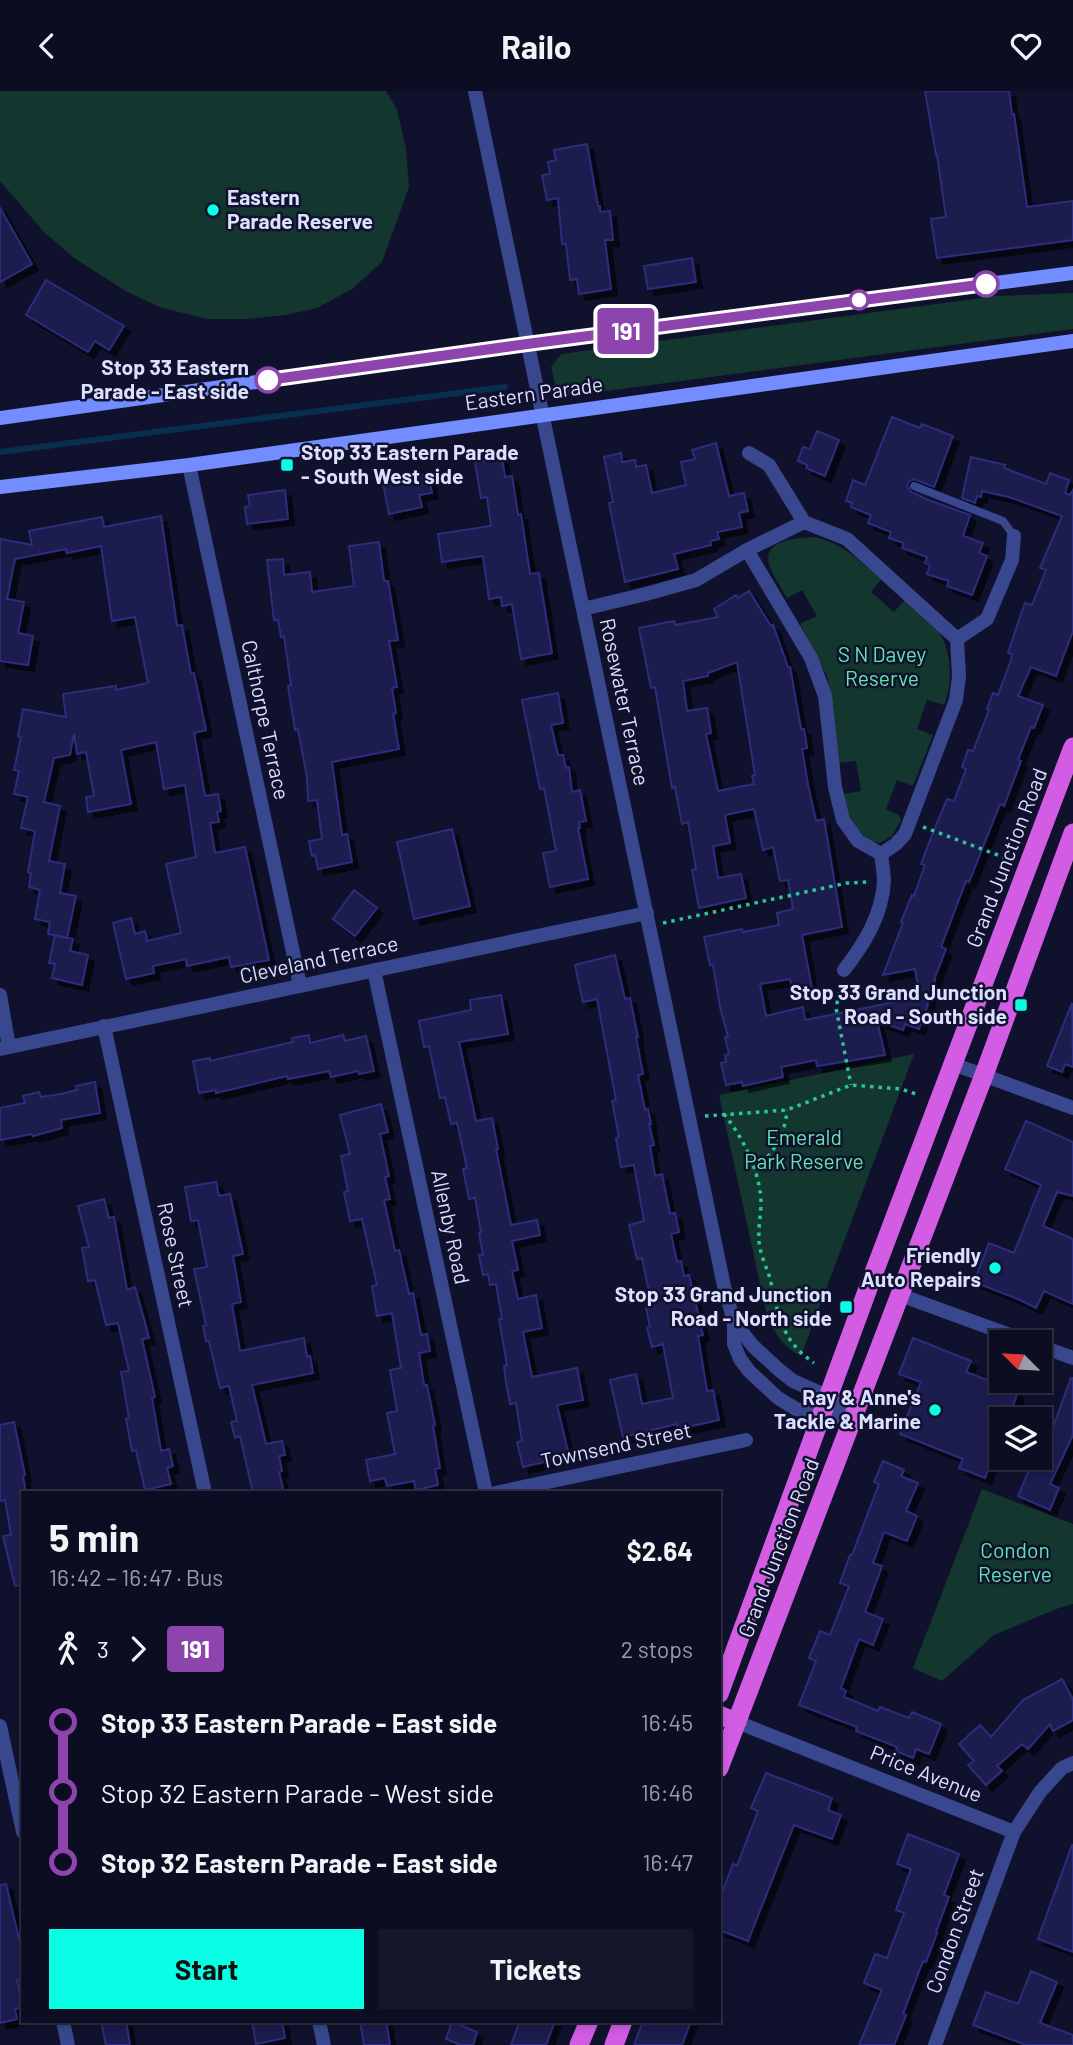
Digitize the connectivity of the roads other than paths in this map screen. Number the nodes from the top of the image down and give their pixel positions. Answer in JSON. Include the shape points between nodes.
{"nodes":[{"id":1,"x":475,"y":91,"type":"edge"},
{"id":2,"x":1073,"y":272,"type":"edge"},
{"id":3,"x":1073,"y":341,"type":"edge"},
{"id":4,"x":527,"y":344,"type":"junction"},
{"id":5,"x":542,"y":414,"type":"junction"},
{"id":6,"x":0,"y":418,"type":"edge"},
{"id":7,"x":749,"y":453,"type":"dead end"},
{"id":8,"x":188,"y":465,"type":"junction"},
{"id":9,"x":914,"y":486,"type":"dead end"},
{"id":10,"x":0,"y":487,"type":"edge"},
{"id":11,"x":804,"y":522,"type":"junction"},
{"id":12,"x":1014,"y":536,"type":"joint"},
{"id":13,"x":747,"y":550,"type":"junction"},
{"id":14,"x":583,"y":609,"type":"junction"},
{"id":15,"x":957,"y":639,"type":"junction"},
{"id":16,"x":1073,"y":747,"type":"edge"},
{"id":17,"x":1073,"y":833,"type":"edge"},
{"id":18,"x":881,"y":854,"type":"junction"},
{"id":19,"x":648,"y":919,"type":"junction"},
{"id":20,"x":374,"y":970,"type":"junction"},
{"id":21,"x":844,"y":971,"type":"road end"},
{"id":22,"x":300,"y":985,"type":"junction"},
{"id":23,"x":0,"y":995,"type":"edge"},
{"id":24,"x":104,"y":1026,"type":"junction"},
{"id":25,"x":5,"y":1048,"type":"edge"},
{"id":26,"x":953,"y":1064,"type":"junction"},
{"id":27,"x":984,"y":1075,"type":"junction"},
{"id":28,"x":1073,"y":1108,"type":"edge"},
{"id":29,"x":870,"y":1283,"type":"junction"},
{"id":30,"x":900,"y":1295,"type":"junction"},
{"id":31,"x":734,"y":1322,"type":"junction"},
{"id":32,"x":996,"y":1330,"type":"edge"},
{"id":33,"x":1052,"y":1350,"type":"edge"},
{"id":34,"x":1073,"y":1358,"type":"edge"},
{"id":35,"x":826,"y":1406,"type":"junction"},
{"id":36,"x":852,"y":1420,"type":"junction"},
{"id":37,"x":746,"y":1440,"type":"dead end"},
{"id":38,"x":205,"y":1491,"type":"edge"},
{"id":39,"x":486,"y":1491,"type":"edge"},
{"id":40,"x":504,"y":1491,"type":"edge"},
{"id":41,"x":721,"y":1689,"type":"edge"},
{"id":42,"x":728,"y":1718,"type":"edge"},
{"id":43,"x":0,"y":1725,"type":"edge"},
{"id":44,"x":721,"y":1757,"type":"edge"},
{"id":45,"x":1073,"y":1763,"type":"edge"},
{"id":46,"x":21,"y":1823,"type":"edge"},
{"id":47,"x":1014,"y":1832,"type":"junction"},
{"id":48,"x":63,"y":2023,"type":"edge"},
{"id":49,"x":319,"y":2023,"type":"edge"},
{"id":50,"x":588,"y":2023,"type":"edge"},
{"id":51,"x":621,"y":2023,"type":"edge"},
{"id":52,"x":937,"y":2044,"type":"edge"},
{"id":53,"x":68,"y":2045,"type":"edge"},
{"id":54,"x":324,"y":2045,"type":"edge"},
{"id":55,"x":579,"y":2045,"type":"edge"},
{"id":56,"x":614,"y":2045,"type":"edge"}],
"edges":[{"from":1,"to":4,"type":"street","name":"Rosewater Terrace"},
{"from":2,"to":4,"type":"main road"},
{"from":3,"to":5,"type":"main road","name":"Eastern Parade"},
{"from":4,"to":5,"type":"street","name":"Rosewater Terrace"},
{"from":4,"to":6,"type":"main road"},
{"from":5,"to":8,"type":"main road","name":"Eastern Parade"},
{"from":5,"to":14,"type":"street","name":"Rosewater Terrace"},
{"from":7,"to":11,"type":"street","via":[[769,465]]},
{"from":8,"to":10,"type":"main road","name":"Eastern Parade"},
{"from":8,"to":22,"type":"street","name":"Calthorpe Terrace"},
{"from":9,"to":12,"type":"lane","via":[[1003,521]]},
{"from":11,"to":13,"type":"street"},
{"from":11,"to":15,"type":"street","via":[[847,539]]},
{"from":12,"to":15,"type":"street","via":[[1012,560],[987,619]]},
{"from":13,"to":14,"type":"street","via":[[696,580]]},
{"from":13,"to":18,"type":"street","via":[[811,658],[825,696],[843,820],[858,841]]},
{"from":14,"to":19,"type":"street","name":"Rosewater Terrace"},
{"from":15,"to":18,"type":"street","via":[[956,700],[905,834]]},
{"from":16,"to":26,"type":"highway","name":"Grand Junction Road"},
{"from":17,"to":27,"type":"highway","name":"Grand Junction Road"},
{"from":18,"to":21,"type":"street","via":[[884,881],[877,912],[866,941]]},
{"from":19,"to":20,"type":"street","name":"Cleveland Terrace"},
{"from":19,"to":31,"type":"street","name":"Rosewater Terrace"},
{"from":20,"to":22,"type":"street","name":"Cleveland Terrace"},
{"from":20,"to":39,"type":"street","name":"Allenby Road"},
{"from":22,"to":24,"type":"street","name":"Cleveland Terrace"},
{"from":23,"to":25,"type":"street"},
{"from":24,"to":25,"type":"street","name":"Cleveland Terrace"},
{"from":24,"to":38,"type":"street","name":"Rose Street"},
{"from":26,"to":27,"type":"street"},
{"from":26,"to":29,"type":"highway","name":"Grand Junction Road"},
{"from":27,"to":28,"type":"street"},
{"from":27,"to":30,"type":"highway","name":"Grand Junction Road"},
{"from":29,"to":30,"type":"highway"},
{"from":29,"to":35,"type":"highway","name":"Grand Junction Road"},
{"from":30,"to":32,"type":"street"},
{"from":30,"to":36,"type":"highway","name":"Grand Junction Road"},
{"from":31,"to":35,"type":"street","name":"Rosewater Terrace","via":[[778,1369]]},
{"from":31,"to":35,"type":"street","name":"Rosewater Terrace","via":[[734,1344],[740,1359],[778,1398],[796,1409]]},
{"from":33,"to":34,"type":"street"},
{"from":35,"to":36,"type":"street","name":"Rosewater Terrace"},
{"from":35,"to":41,"type":"highway","name":"Grand Junction Road"},
{"from":36,"to":42,"type":"highway","name":"Grand Junction Road"},
{"from":37,"to":40,"type":"street","name":"Townsend Street"},
{"from":42,"to":44,"type":"highway","name":"Grand Junction Road"},
{"from":42,"to":47,"type":"street","name":"Price Avenue"},
{"from":43,"to":46,"type":"street"},
{"from":45,"to":47,"type":"street","via":[[1062,1768],[1040,1792]]},
{"from":47,"to":52,"type":"street","name":"Condon Street"},
{"from":48,"to":53,"type":"street"},
{"from":49,"to":54,"type":"street"},
{"from":50,"to":55,"type":"highway"},
{"from":51,"to":56,"type":"highway"}]}
